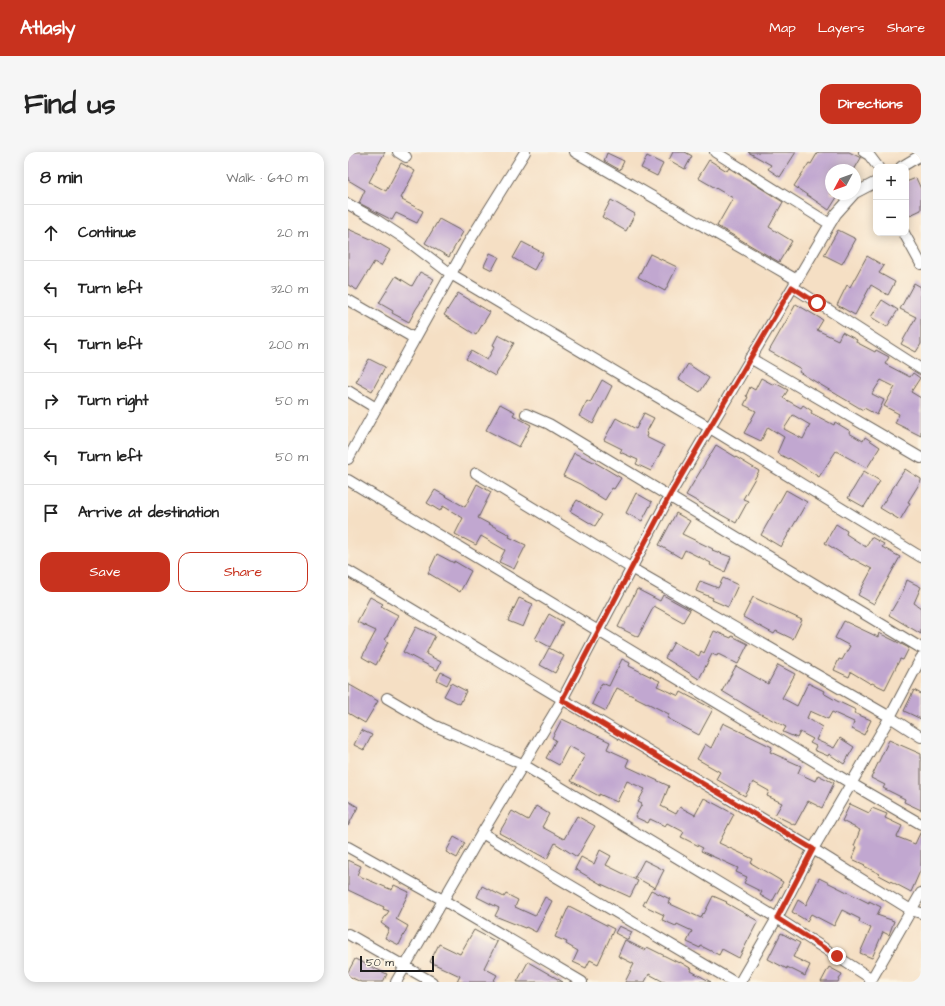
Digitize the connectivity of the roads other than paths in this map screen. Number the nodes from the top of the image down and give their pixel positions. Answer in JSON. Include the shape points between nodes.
{"nodes":[{"id":1,"x":525,"y":152,"type":"edge"},
{"id":2,"x":575,"y":152,"type":"edge"},
{"id":3,"x":715,"y":152,"type":"edge"},
{"id":4,"x":864,"y":152,"type":"edge"},
{"id":5,"x":921,"y":155,"type":"edge"},
{"id":6,"x":876,"y":164,"type":"edge"},
{"id":7,"x":905,"y":164,"type":"edge"},
{"id":8,"x":873,"y":184,"type":"edge"},
{"id":9,"x":861,"y":191,"type":"edge"},
{"id":10,"x":849,"y":200,"type":"edge"},
{"id":11,"x":348,"y":204,"type":"edge"},
{"id":12,"x":830,"y":224,"type":"junction"},
{"id":13,"x":906,"y":236,"type":"edge"},
{"id":14,"x":921,"y":264,"type":"edge"},
{"id":15,"x":452,"y":274,"type":"junction"},
{"id":16,"x":795,"y":283,"type":"junction"},
{"id":17,"x":348,"y":300,"type":"edge"},
{"id":18,"x":414,"y":338,"type":"junction"},
{"id":19,"x":750,"y":358,"type":"junction"},
{"id":20,"x":921,"y":369,"type":"edge"},
{"id":21,"x":348,"y":391,"type":"edge"},
{"id":22,"x":376,"y":408,"type":"junction"},
{"id":23,"x":526,"y":414,"type":"dead end"},
{"id":24,"x":710,"y":428,"type":"junction"},
{"id":25,"x":348,"y":458,"type":"edge"},
{"id":26,"x":921,"y":458,"type":"edge"},
{"id":27,"x":476,"y":473,"type":"dead end"},
{"id":28,"x":348,"y":480,"type":"edge"},
{"id":29,"x":670,"y":495,"type":"junction"},
{"id":30,"x":921,"y":557,"type":"edge"},
{"id":31,"x":631,"y":568,"type":"junction"},
{"id":32,"x":348,"y":571,"type":"edge"},
{"id":33,"x":599,"y":632,"type":"junction"},
{"id":34,"x":921,"y":648,"type":"edge"},
{"id":35,"x":921,"y":658,"type":"edge"},
{"id":36,"x":387,"y":698,"type":"dead end"},
{"id":37,"x":562,"y":700,"type":"junction"},
{"id":38,"x":890,"y":717,"type":"junction"},
{"id":39,"x":921,"y":737,"type":"edge"},
{"id":40,"x":522,"y":764,"type":"junction"},
{"id":41,"x":852,"y":784,"type":"junction"},
{"id":42,"x":921,"y":824,"type":"edge"},
{"id":43,"x":482,"y":833,"type":"junction"},
{"id":44,"x":348,"y":846,"type":"edge"},
{"id":45,"x":813,"y":849,"type":"junction"},
{"id":46,"x":921,"y":893,"type":"edge"},
{"id":47,"x":443,"y":900,"type":"junction"},
{"id":48,"x":916,"y":911,"type":"edge"},
{"id":49,"x":777,"y":918,"type":"junction"},
{"id":50,"x":348,"y":934,"type":"edge"},
{"id":51,"x":405,"y":966,"type":"junction"},
{"id":52,"x":871,"y":980,"type":"edge"},
{"id":53,"x":396,"y":982,"type":"edge"},
{"id":54,"x":432,"y":982,"type":"edge"},
{"id":55,"x":582,"y":982,"type":"edge"},
{"id":56,"x":734,"y":982,"type":"edge"},
{"id":57,"x":740,"y":982,"type":"edge"}],
"edges":[{"from":1,"to":15,"type":"street","via":[[467,245]]},
{"from":2,"to":16,"type":"street"},
{"from":3,"to":12,"type":"street"},
{"from":4,"to":6,"type":"street"},
{"from":5,"to":7,"type":"street"},
{"from":8,"to":9,"type":"street"},
{"from":10,"to":12,"type":"street"},
{"from":11,"to":15,"type":"street","via":[[404,238]]},
{"from":12,"to":16,"type":"street"},
{"from":13,"to":14,"type":"street"},
{"from":15,"to":18,"type":"street"},
{"from":15,"to":24,"type":"street"},
{"from":16,"to":19,"type":"street"},
{"from":16,"to":20,"type":"street"},
{"from":17,"to":18,"type":"street"},
{"from":18,"to":22,"type":"street"},
{"from":19,"to":24,"type":"street"},
{"from":19,"to":26,"type":"street"},
{"from":21,"to":22,"type":"street"},
{"from":22,"to":25,"type":"street"},
{"from":23,"to":29,"type":"street","via":[[549,424]]},
{"from":24,"to":29,"type":"street"},
{"from":24,"to":30,"type":"street"},
{"from":27,"to":31,"type":"street"},
{"from":28,"to":33,"type":"street"},
{"from":29,"to":31,"type":"street"},
{"from":29,"to":34,"type":"street"},
{"from":31,"to":33,"type":"street"},
{"from":31,"to":38,"type":"street"},
{"from":32,"to":37,"type":"street"},
{"from":33,"to":37,"type":"street"},
{"from":33,"to":41,"type":"street"},
{"from":35,"to":38,"type":"street"},
{"from":36,"to":40,"type":"street","via":[[434,725]]},
{"from":37,"to":40,"type":"street"},
{"from":37,"to":45,"type":"street"},
{"from":38,"to":39,"type":"street"},
{"from":38,"to":41,"type":"street"},
{"from":40,"to":43,"type":"street"},
{"from":40,"to":49,"type":"street"},
{"from":41,"to":42,"type":"street"},
{"from":41,"to":45,"type":"street"},
{"from":43,"to":47,"type":"street"},
{"from":43,"to":56,"type":"street"},
{"from":44,"to":47,"type":"street"},
{"from":45,"to":48,"type":"street"},
{"from":45,"to":49,"type":"street"},
{"from":46,"to":48,"type":"street"},
{"from":47,"to":51,"type":"street"},
{"from":47,"to":55,"type":"street"},
{"from":48,"to":52,"type":"street"},
{"from":49,"to":52,"type":"street"},
{"from":49,"to":57,"type":"street"},
{"from":50,"to":51,"type":"street"},
{"from":51,"to":53,"type":"street"},
{"from":51,"to":54,"type":"street"}]}
